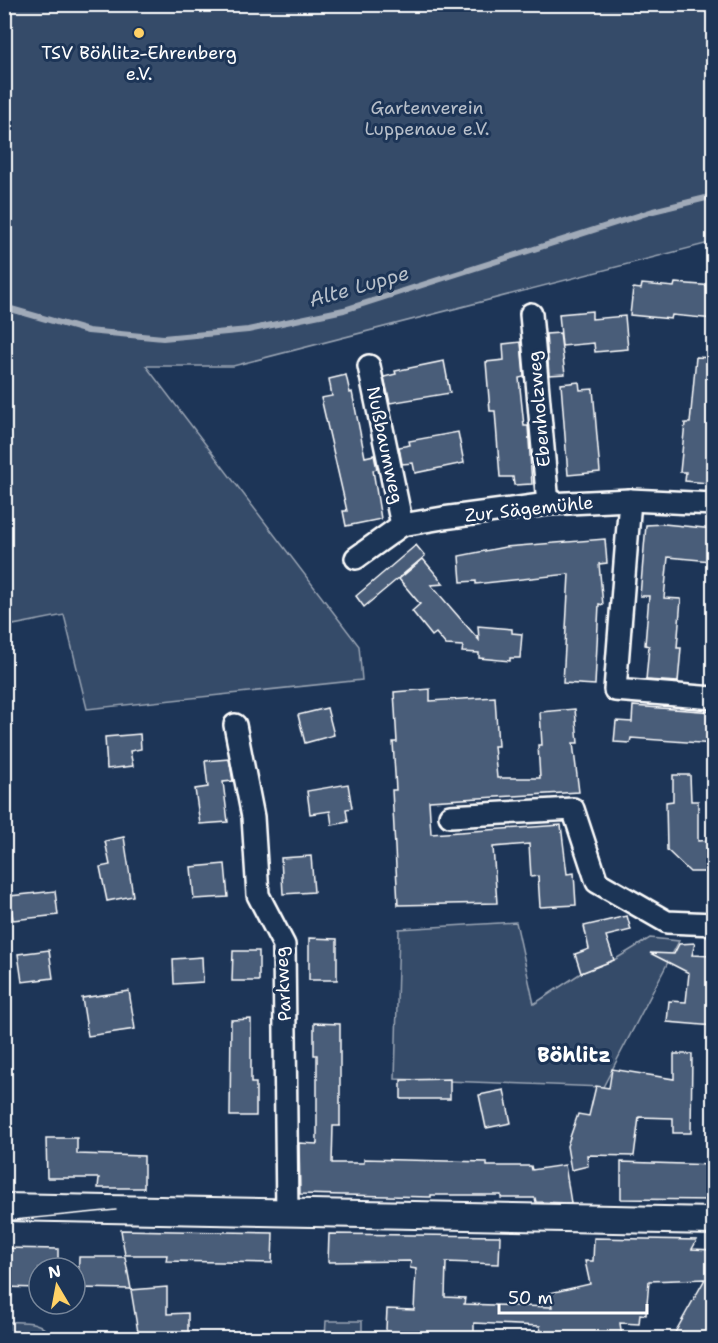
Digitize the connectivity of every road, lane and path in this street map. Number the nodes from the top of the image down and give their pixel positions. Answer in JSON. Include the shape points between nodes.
{"nodes":[{"id":1,"x":531,"y":314,"type":"dead end"},
{"id":2,"x":369,"y":366,"type":"dead end"},
{"id":3,"x":630,"y":500,"type":"junction"},
{"id":4,"x":548,"y":504,"type":"junction"},
{"id":5,"x":714,"y":504,"type":"edge"},
{"id":6,"x":402,"y":525,"type":"junction"},
{"id":7,"x":356,"y":558,"type":"dead end"},
{"id":8,"x":714,"y":698,"type":"edge"},
{"id":9,"x":235,"y":725,"type":"dead end"},
{"id":10,"x":450,"y":816,"type":"dead end"},
{"id":11,"x":714,"y":924,"type":"edge"},
{"id":12,"x":4,"y":1207,"type":"edge"},
{"id":13,"x":287,"y":1214,"type":"junction"},
{"id":14,"x":714,"y":1221,"type":"edge"}],
"edges":[{"from":1,"to":4,"type":"street","name":"Ebenholzweg"},
{"from":2,"to":6,"type":"street","name":"Nußbaumweg"},
{"from":3,"to":4,"type":"street","name":"Zur Sägemühle"},
{"from":3,"to":5,"type":"street","name":"Zur Sägemühle"},
{"from":3,"to":8,"type":"street","via":[[615,690]]},
{"from":4,"to":6,"type":"street","name":"Zur Sägemühle"},
{"from":6,"to":7,"type":"street","name":"Zur Sägemühle"},
{"from":9,"to":13,"type":"street","name":"Parkweg","via":[[253,817],[258,895],[284,945]]},
{"from":10,"to":11,"type":"street","via":[[573,809],[597,882],[667,922]]},
{"from":12,"to":13,"type":"street"},
{"from":13,"to":14,"type":"street"}]}
